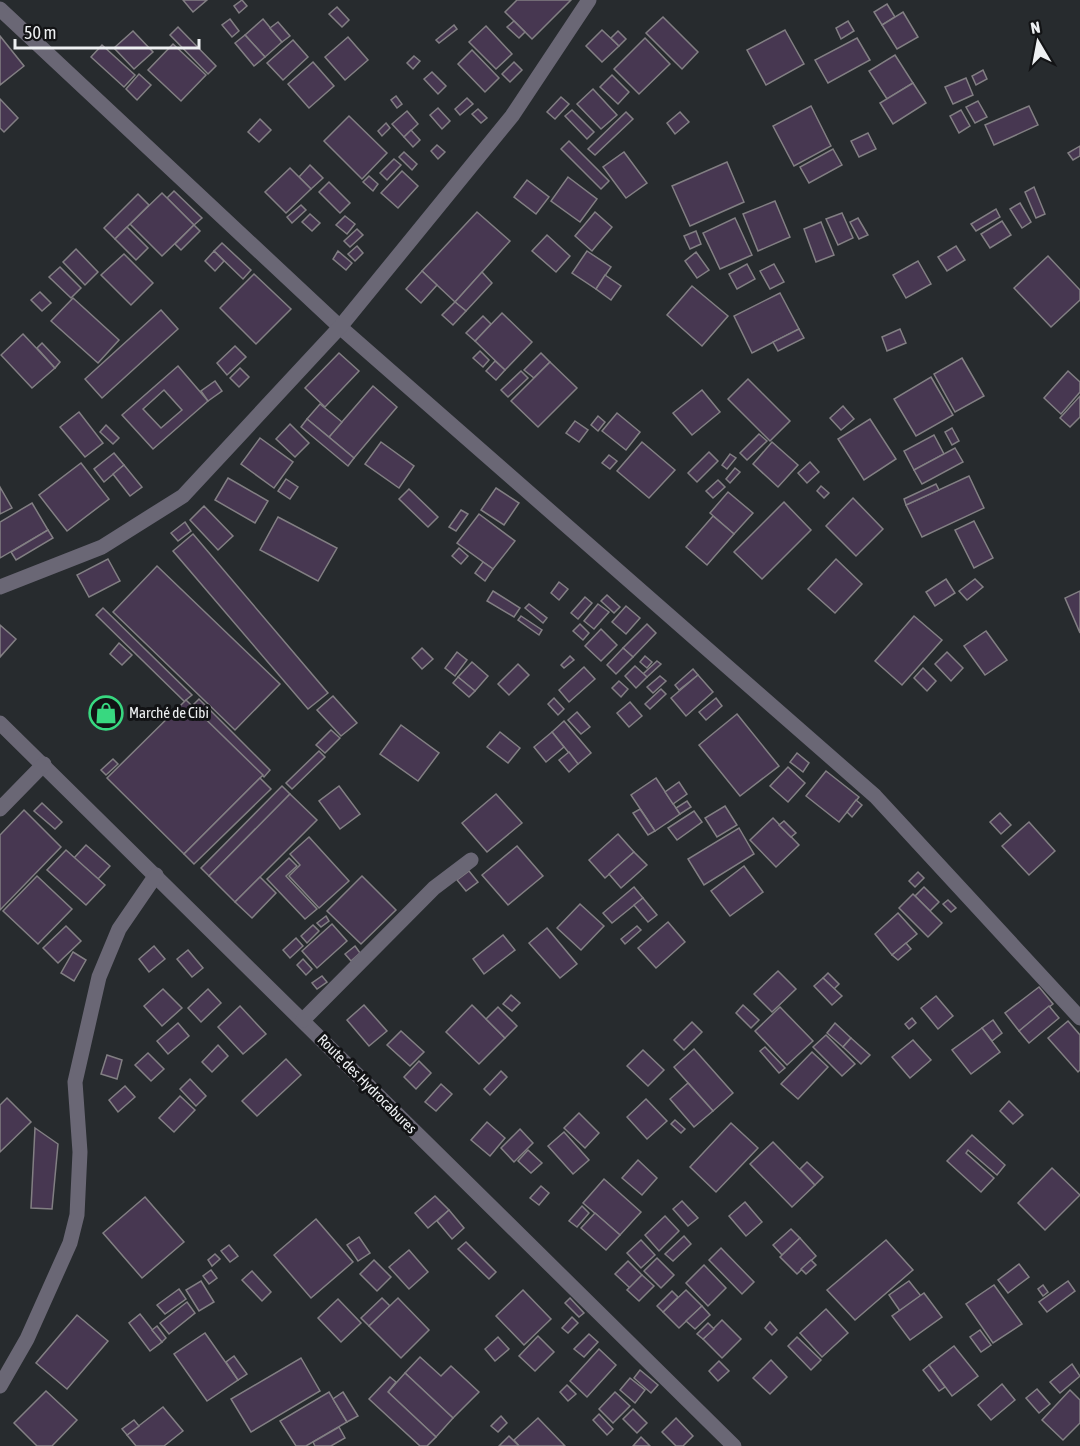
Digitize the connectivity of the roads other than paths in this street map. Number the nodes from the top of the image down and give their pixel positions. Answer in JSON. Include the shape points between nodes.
{"nodes":[{"id":1,"x":589,"y":0,"type":"edge"},
{"id":2,"x":0,"y":9,"type":"edge"},
{"id":3,"x":340,"y":327,"type":"junction"},
{"id":4,"x":0,"y":587,"type":"edge"},
{"id":5,"x":0,"y":723,"type":"edge"},
{"id":6,"x":44,"y":764,"type":"junction"},
{"id":7,"x":0,"y":808,"type":"edge"},
{"id":8,"x":471,"y":860,"type":"dead end"},
{"id":9,"x":156,"y":874,"type":"junction"},
{"id":10,"x":1080,"y":1018,"type":"edge"},
{"id":11,"x":303,"y":1020,"type":"junction"},
{"id":12,"x":0,"y":1386,"type":"edge"},
{"id":13,"x":734,"y":1446,"type":"edge"}],
"edges":[{"from":1,"to":3,"type":"street","via":[[512,116]]},
{"from":2,"to":3,"type":"street"},
{"from":3,"to":4,"type":"street","via":[[183,496],[102,547]]},
{"from":3,"to":10,"type":"street","via":[[875,796]]},
{"from":5,"to":6,"type":"street","name":"Route des Hydrocabures"},
{"from":6,"to":7,"type":"street"},
{"from":6,"to":9,"type":"street","name":"Route des Hydrocabures"},
{"from":8,"to":11,"type":"street","via":[[434,888]]},
{"from":9,"to":11,"type":"street","name":"Route des Hydrocabures"},
{"from":9,"to":12,"type":"street","via":[[119,929],[99,977],[75,1082],[80,1152],[77,1215],[70,1243],[27,1339]]},
{"from":11,"to":13,"type":"street","name":"Route des Hydrocabures"}]}
